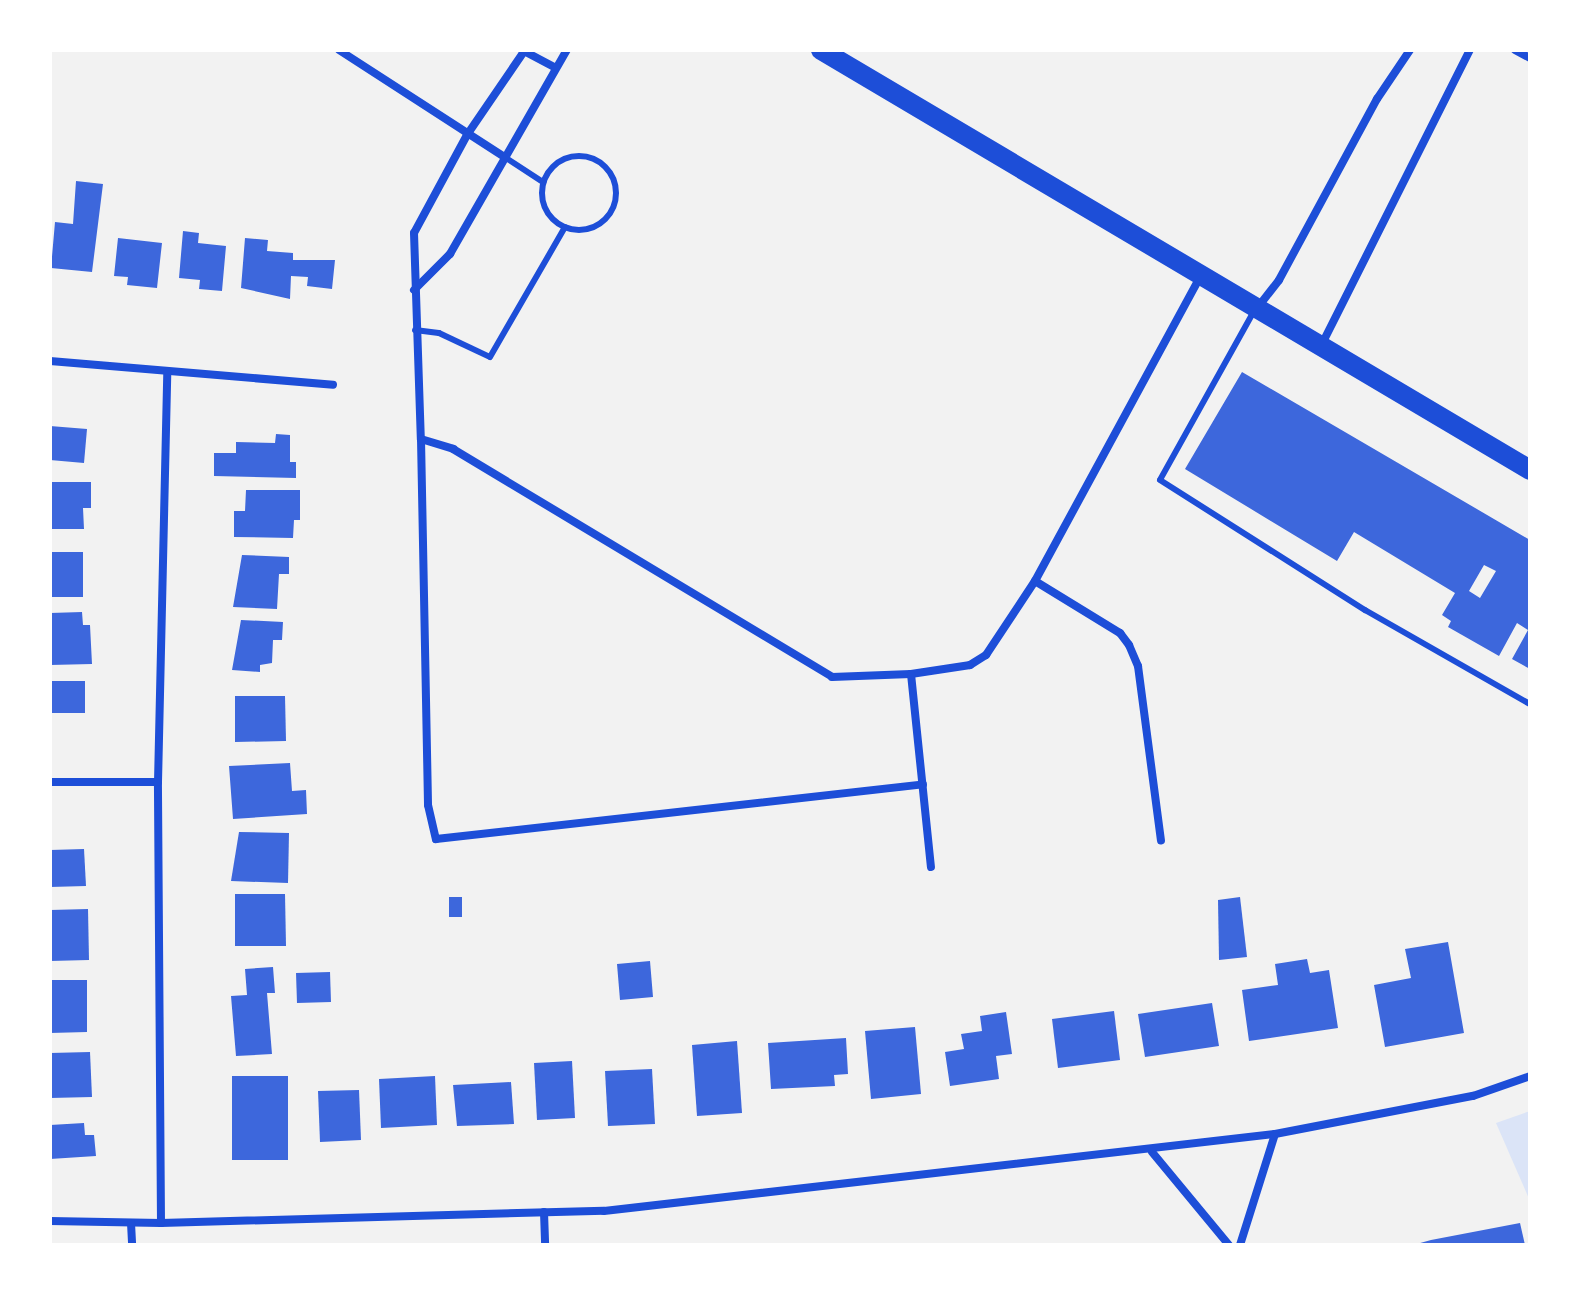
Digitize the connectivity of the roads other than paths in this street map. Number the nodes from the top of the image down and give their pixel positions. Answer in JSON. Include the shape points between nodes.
{"nodes":[{"id":1,"x":339,"y":50,"type":"edge"},
{"id":2,"x":524,"y":50,"type":"edge"},
{"id":3,"x":567,"y":50,"type":"edge"},
{"id":4,"x":821,"y":50,"type":"edge"},
{"id":5,"x":1410,"y":50,"type":"edge"},
{"id":6,"x":1470,"y":50,"type":"edge"},
{"id":7,"x":1515,"y":50,"type":"edge"},
{"id":8,"x":1530,"y":58,"type":"edge"},
{"id":9,"x":556,"y":68,"type":"junction"},
{"id":10,"x":467,"y":135,"type":"junction"},
{"id":11,"x":503,"y":156,"type":"junction"},
{"id":12,"x":543,"y":182,"type":"junction"},
{"id":13,"x":565,"y":227,"type":"junction"},
{"id":14,"x":1201,"y":275,"type":"junction"},
{"id":15,"x":414,"y":290,"type":"junction"},
{"id":16,"x":1256,"y":308,"type":"junction"},
{"id":17,"x":415,"y":330,"type":"junction"},
{"id":18,"x":1321,"y":347,"type":"junction"},
{"id":19,"x":50,"y":361,"type":"edge"},
{"id":20,"x":167,"y":372,"type":"junction"},
{"id":21,"x":333,"y":385,"type":"dead end"},
{"id":22,"x":421,"y":439,"type":"junction"},
{"id":23,"x":1530,"y":470,"type":"edge"},
{"id":24,"x":1035,"y":581,"type":"junction"},
{"id":25,"x":911,"y":674,"type":"junction"},
{"id":26,"x":1530,"y":704,"type":"edge"},
{"id":27,"x":50,"y":782,"type":"edge"},
{"id":28,"x":158,"y":782,"type":"junction"},
{"id":29,"x":923,"y":784,"type":"junction"},
{"id":30,"x":1161,"y":840,"type":"dead end"},
{"id":31,"x":931,"y":867,"type":"dead end"},
{"id":32,"x":1530,"y":1076,"type":"edge"},
{"id":33,"x":1275,"y":1134,"type":"junction"},
{"id":34,"x":1152,"y":1152,"type":"junction"},
{"id":35,"x":544,"y":1212,"type":"junction"},
{"id":36,"x":50,"y":1221,"type":"edge"},
{"id":37,"x":131,"y":1223,"type":"junction"},
{"id":38,"x":161,"y":1223,"type":"junction"},
{"id":39,"x":132,"y":1245,"type":"edge"},
{"id":40,"x":545,"y":1245,"type":"edge"},
{"id":41,"x":1229,"y":1245,"type":"edge"},
{"id":42,"x":1240,"y":1245,"type":"edge"}],
"edges":[{"from":1,"to":10,"type":"street"},
{"from":2,"to":9,"type":"street"},
{"from":2,"to":10,"type":"street"},
{"from":3,"to":9,"type":"street"},
{"from":4,"to":14,"type":"main road"},
{"from":5,"to":16,"type":"street","via":[[1377,99],[1279,280]]},
{"from":6,"to":18,"type":"street"},
{"from":7,"to":8,"type":"street"},
{"from":9,"to":11,"type":"street"},
{"from":10,"to":11,"type":"street"},
{"from":10,"to":15,"type":"street","via":[[414,233]]},
{"from":11,"to":12,"type":"lane"},
{"from":11,"to":15,"type":"street","via":[[450,254]]},
{"from":12,"to":13,"type":"lane","via":[[544,207]]},
{"from":12,"to":13,"type":"lane","via":[[549,170],[570,156],[594,159],[611,174],[616,197],[607,218],[586,230]]},
{"from":13,"to":17,"type":"lane","via":[[490,357],[457,339]]},
{"from":14,"to":16,"type":"main road"},
{"from":14,"to":24,"type":"street"},
{"from":15,"to":17,"type":"street"},
{"from":16,"to":18,"type":"main road"},
{"from":16,"to":26,"type":"lane","via":[[1160,480],[1365,610]]},
{"from":17,"to":22,"type":"street"},
{"from":18,"to":23,"type":"main road"},
{"from":19,"to":20,"type":"street"},
{"from":20,"to":21,"type":"street"},
{"from":20,"to":28,"type":"street"},
{"from":22,"to":25,"type":"street","via":[[453,449],[832,677]]},
{"from":22,"to":29,"type":"street","via":[[428,805],[436,839]]},
{"from":24,"to":25,"type":"street","via":[[986,655],[970,665]]},
{"from":24,"to":30,"type":"street","via":[[1120,633],[1129,645],[1138,666]]},
{"from":25,"to":29,"type":"street"},
{"from":27,"to":28,"type":"street"},
{"from":28,"to":38,"type":"street"},
{"from":29,"to":31,"type":"street"},
{"from":32,"to":33,"type":"street","via":[[1473,1096]]},
{"from":33,"to":34,"type":"street"},
{"from":33,"to":42,"type":"street"},
{"from":34,"to":35,"type":"street","via":[[604,1211]]},
{"from":34,"to":41,"type":"street"},
{"from":35,"to":38,"type":"street"},
{"from":35,"to":40,"type":"street"},
{"from":36,"to":37,"type":"street"},
{"from":37,"to":38,"type":"street"},
{"from":37,"to":39,"type":"street"}]}
